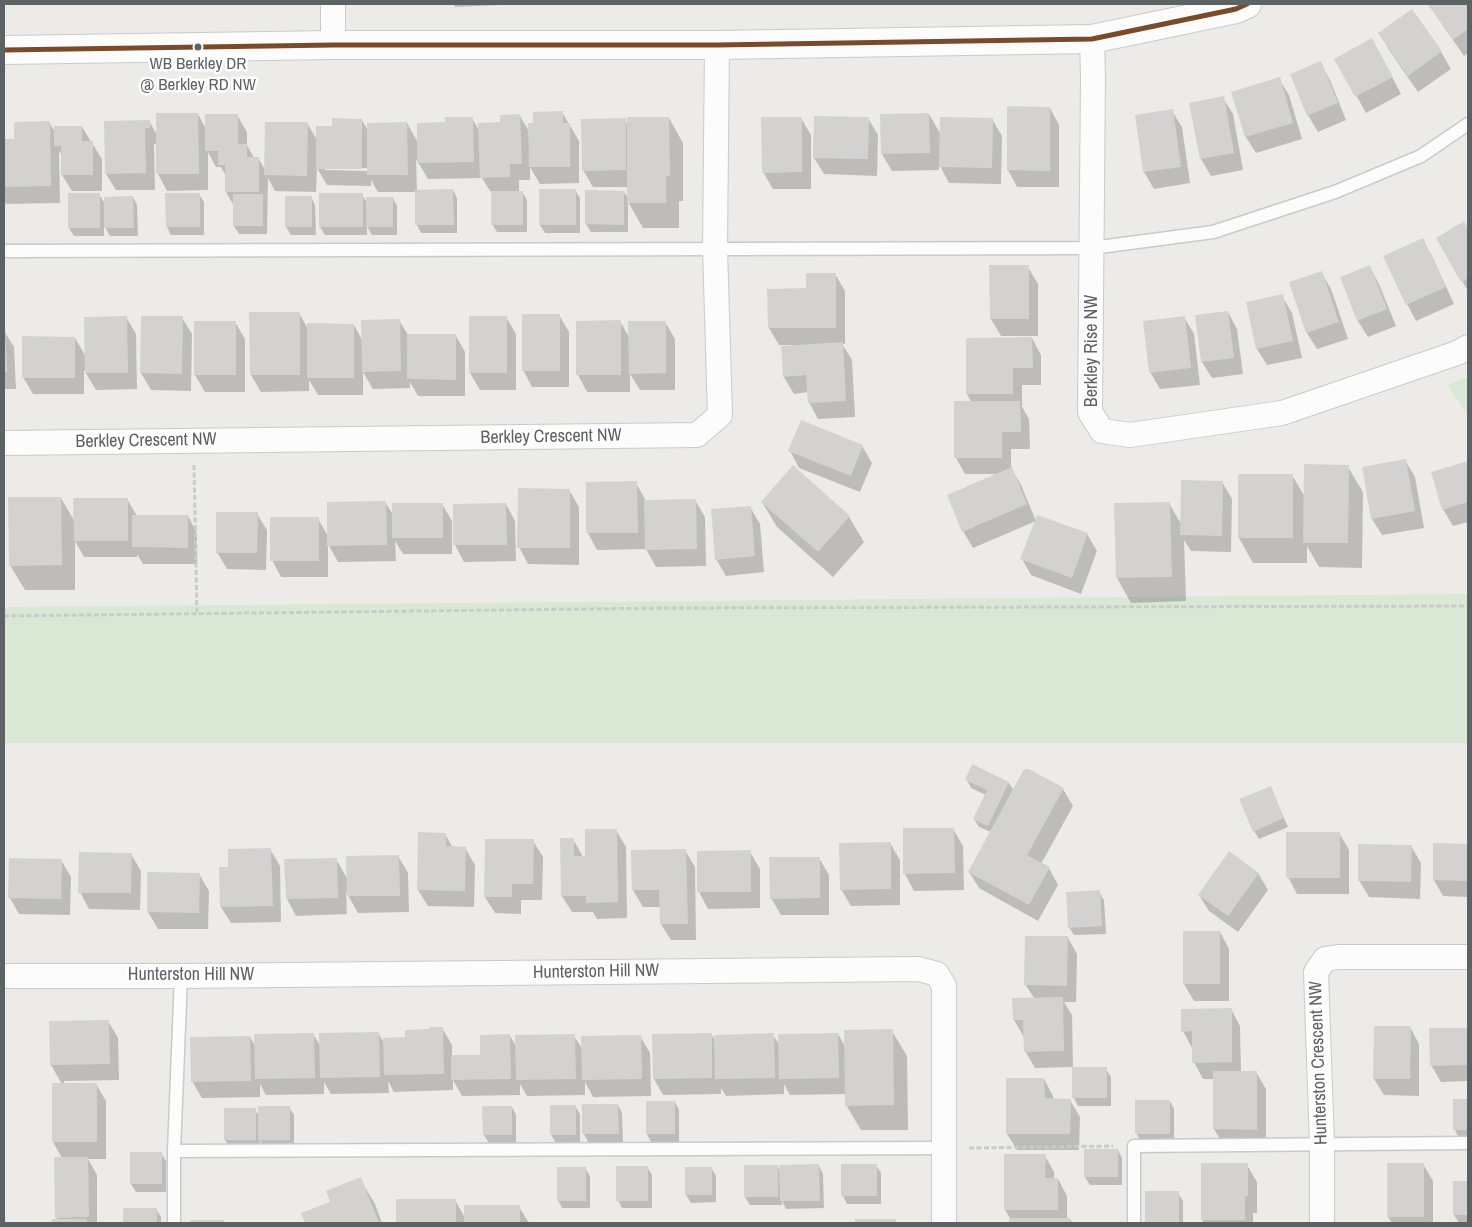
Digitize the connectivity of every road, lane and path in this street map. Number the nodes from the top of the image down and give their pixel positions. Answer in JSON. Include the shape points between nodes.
{"nodes":[{"id":1,"x":334,"y":4,"type":"edge"},
{"id":2,"x":1247,"y":4,"type":"edge"},
{"id":3,"x":1092,"y":39,"type":"junction"},
{"id":4,"x":333,"y":45,"type":"junction"},
{"id":5,"x":717,"y":45,"type":"junction"},
{"id":6,"x":4,"y":50,"type":"edge"},
{"id":7,"x":1468,"y":124,"type":"edge"},
{"id":8,"x":715,"y":248,"type":"junction"},
{"id":9,"x":1092,"y":248,"type":"junction"},
{"id":10,"x":4,"y":251,"type":"edge"},
{"id":11,"x":1468,"y":347,"type":"edge"},
{"id":12,"x":4,"y":443,"type":"edge"},
{"id":13,"x":194,"y":459,"type":"dead end"},
{"id":14,"x":1468,"y":606,"type":"edge"},
{"id":15,"x":197,"y":615,"type":"junction"},
{"id":16,"x":4,"y":616,"type":"edge"},
{"id":17,"x":1468,"y":957,"type":"edge"},
{"id":18,"x":4,"y":976,"type":"edge"},
{"id":19,"x":180,"y":976,"type":"junction"},
{"id":20,"x":1468,"y":1143,"type":"edge"},
{"id":21,"x":1322,"y":1145,"type":"junction"},
{"id":22,"x":1134,"y":1146,"type":"junction"},
{"id":23,"x":944,"y":1148,"type":"junction"},
{"id":24,"x":174,"y":1151,"type":"junction"},
{"id":25,"x":174,"y":1223,"type":"edge"},
{"id":26,"x":944,"y":1223,"type":"edge"},
{"id":27,"x":1134,"y":1223,"type":"edge"},
{"id":28,"x":1322,"y":1223,"type":"edge"}],
"edges":[{"from":1,"to":4,"type":"street"},
{"from":2,"to":3,"type":"street"},
{"from":3,"to":5,"type":"street"},
{"from":3,"to":9,"type":"street","name":"Berkley Rise NW"},
{"from":4,"to":5,"type":"street"},
{"from":4,"to":6,"type":"street"},
{"from":5,"to":8,"type":"street","name":"Berkley Crescent NW"},
{"from":7,"to":9,"type":"lane","via":[[1421,156],[1335,192],[1213,232]]},
{"from":8,"to":9,"type":"lane"},
{"from":8,"to":10,"type":"lane"},
{"from":8,"to":12,"type":"street","name":"Berkley Crescent NW","via":[[720,415],[697,435]]},
{"from":9,"to":11,"type":"street","name":"Berkley Rise NW","via":[[1090,412],[1102,431],[1130,435],[1282,414]]},
{"from":13,"to":15,"type":"path"},
{"from":14,"to":15,"type":"path","via":[[668,608]]},
{"from":15,"to":16,"type":"path"},
{"from":17,"to":21,"type":"street","name":"Hunterston Crescent NW","via":[[1325,959],[1316,972]]},
{"from":18,"to":19,"type":"street","name":"Hunterston Hill NW"},
{"from":19,"to":23,"type":"street","name":"Hunterston Hill NW","via":[[920,969],[937,974],[944,986]]},
{"from":19,"to":24,"type":"lane"},
{"from":20,"to":21,"type":"lane"},
{"from":21,"to":22,"type":"lane"},
{"from":21,"to":28,"type":"street","name":"Hunterston Crescent NW"},
{"from":22,"to":23,"type":"path"},
{"from":22,"to":27,"type":"lane"},
{"from":23,"to":24,"type":"lane"},
{"from":23,"to":26,"type":"street","name":"Hunterston Hill NW"},
{"from":24,"to":25,"type":"lane"}]}
